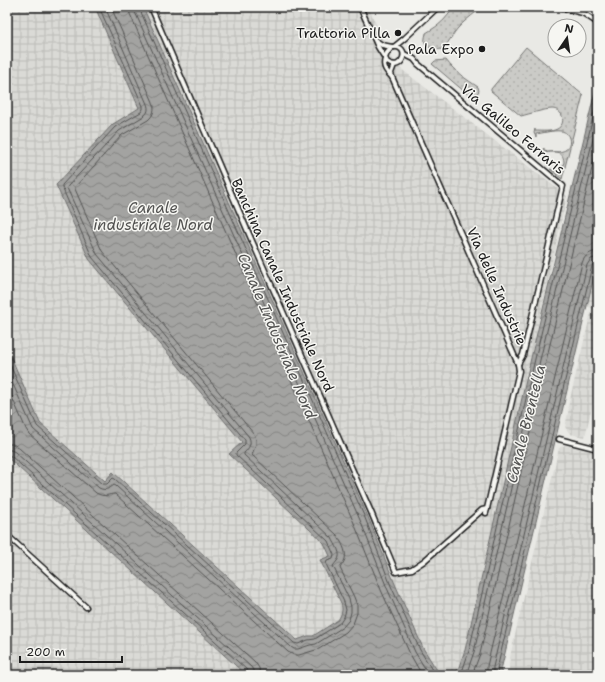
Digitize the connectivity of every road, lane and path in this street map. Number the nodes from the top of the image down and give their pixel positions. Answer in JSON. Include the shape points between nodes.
{"nodes":[{"id":1,"x":151,"y":7,"type":"edge"},
{"id":2,"x":360,"y":7,"type":"edge"},
{"id":3,"x":438,"y":7,"type":"edge"},
{"id":4,"x":562,"y":7,"type":"edge"},
{"id":5,"x":585,"y":7,"type":"edge"},
{"id":6,"x":593,"y":7,"type":"edge"},
{"id":7,"x":598,"y":10,"type":"edge"},
{"id":8,"x":598,"y":15,"type":"edge"},
{"id":9,"x":598,"y":23,"type":"edge"},
{"id":10,"x":373,"y":37,"type":"junction"},
{"id":11,"x":405,"y":38,"type":"junction"},
{"id":12,"x":393,"y":47,"type":"junction"},
{"id":13,"x":403,"y":53,"type":"junction"},
{"id":14,"x":385,"y":58,"type":"junction"},
{"id":15,"x":402,"y":60,"type":"junction"},
{"id":16,"x":418,"y":64,"type":"junction"},
{"id":17,"x":394,"y":65,"type":"junction"},
{"id":18,"x":392,"y":78,"type":"junction"},
{"id":19,"x":518,"y":364,"type":"junction"},
{"id":20,"x":559,"y":439,"type":"dead end"},
{"id":21,"x":598,"y":449,"type":"edge"},
{"id":22,"x":486,"y":511,"type":"joint"},
{"id":23,"x":7,"y":535,"type":"edge"},
{"id":24,"x":86,"y":607,"type":"dead end"}],
"edges":[{"from":1,"to":22,"type":"street","name":"Banchina Canale Industriale Nord","via":[[396,572],[412,569],[424,561],[482,510]]},
{"from":2,"to":10,"type":"street","name":"Via delle Industrie"},
{"from":3,"to":11,"type":"street"},
{"from":4,"to":9,"type":"street","via":[[583,13]]},
{"from":5,"to":8,"type":"highway"},
{"from":6,"to":7,"type":"highway"},
{"from":10,"to":12,"type":"street","via":[[379,44]]},
{"from":10,"to":14,"type":"street","name":"Via delle Industrie"},
{"from":11,"to":12,"type":"street"},
{"from":11,"to":13,"type":"street"},
{"from":12,"to":13,"type":"street","via":[[399,48]]},
{"from":12,"to":14,"type":"street"},
{"from":13,"to":15,"type":"street"},
{"from":13,"to":16,"type":"street","name":"Via Galileo Ferraris"},
{"from":14,"to":17,"type":"street","via":[[389,64]]},
{"from":14,"to":18,"type":"street","name":"Via delle Industrie","via":[[384,68]]},
{"from":15,"to":16,"type":"street","name":"Via Galileo Ferraris","via":[[410,59]]},
{"from":15,"to":17,"type":"street"},
{"from":16,"to":19,"type":"street","name":"Via Galileo Ferraris","via":[[564,186],[523,355]]},
{"from":17,"to":18,"type":"street"},
{"from":18,"to":19,"type":"street","name":"Via delle Industrie"},
{"from":19,"to":22,"type":"street","name":"Via delle Industrie","via":[[519,371]]},
{"from":20,"to":21,"type":"street"},
{"from":23,"to":24,"type":"street"}]}
